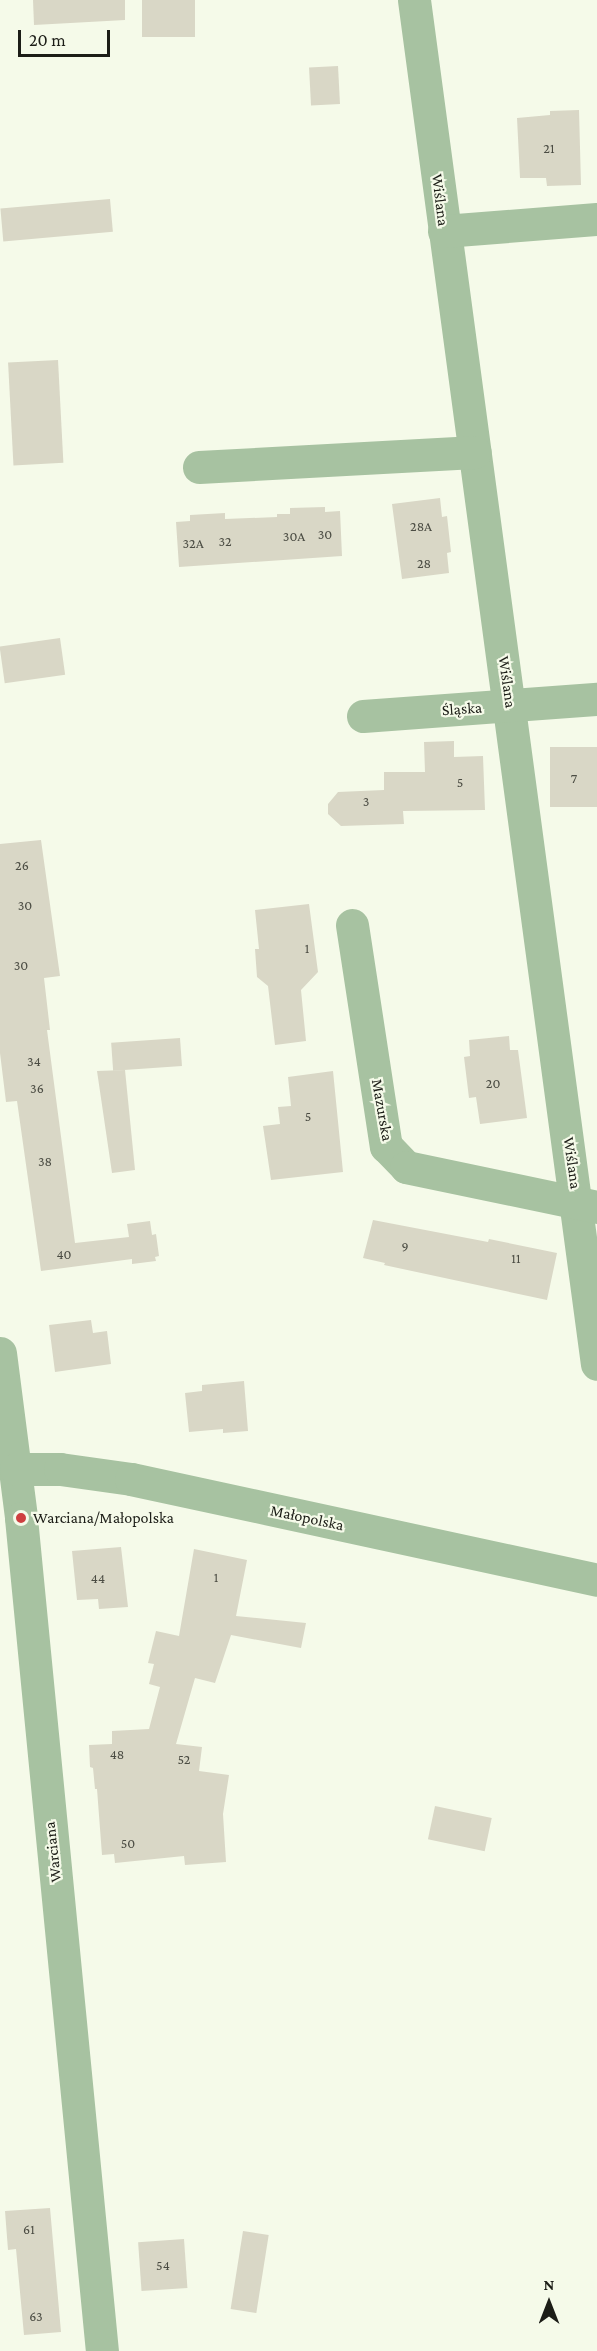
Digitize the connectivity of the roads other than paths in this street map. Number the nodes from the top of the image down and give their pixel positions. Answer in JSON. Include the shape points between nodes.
{"nodes":[{"id":1,"x":414,"y":0,"type":"edge"},
{"id":2,"x":597,"y":219,"type":"edge"},
{"id":3,"x":444,"y":231,"type":"junction"},
{"id":4,"x":475,"y":452,"type":"junction"},
{"id":5,"x":199,"y":467,"type":"dead end"},
{"id":6,"x":597,"y":699,"type":"edge"},
{"id":7,"x":510,"y":706,"type":"junction"},
{"id":8,"x":363,"y":716,"type":"dead end"},
{"id":9,"x":352,"y":925,"type":"dead end"},
{"id":10,"x":587,"y":1205,"type":"edge"},
{"id":11,"x":0,"y":1353,"type":"edge"},
{"id":12,"x":597,"y":1364,"type":"edge"},
{"id":13,"x":16,"y":1469,"type":"junction"},
{"id":14,"x":597,"y":1580,"type":"edge"},
{"id":15,"x":102,"y":2351,"type":"edge"}],
"edges":[{"from":1,"to":3,"type":"street","name":"Wiślana"},
{"from":2,"to":3,"type":"street"},
{"from":3,"to":4,"type":"street","name":"Wiślana"},
{"from":4,"to":5,"type":"street"},
{"from":4,"to":7,"type":"street","name":"Wiślana"},
{"from":6,"to":7,"type":"street","name":"Śląska"},
{"from":7,"to":8,"type":"street","name":"Śląska"},
{"from":7,"to":10,"type":"street","name":"Wiślana"},
{"from":9,"to":10,"type":"street","name":"Mazurska","via":[[386,1146],[406,1167]]},
{"from":10,"to":12,"type":"street","name":"Wiślana"},
{"from":11,"to":13,"type":"street","name":"Warciana"},
{"from":13,"to":14,"type":"street","name":"Małopolska","via":[[60,1469],[131,1479]]},
{"from":13,"to":15,"type":"street","name":"Warciana"}]}
